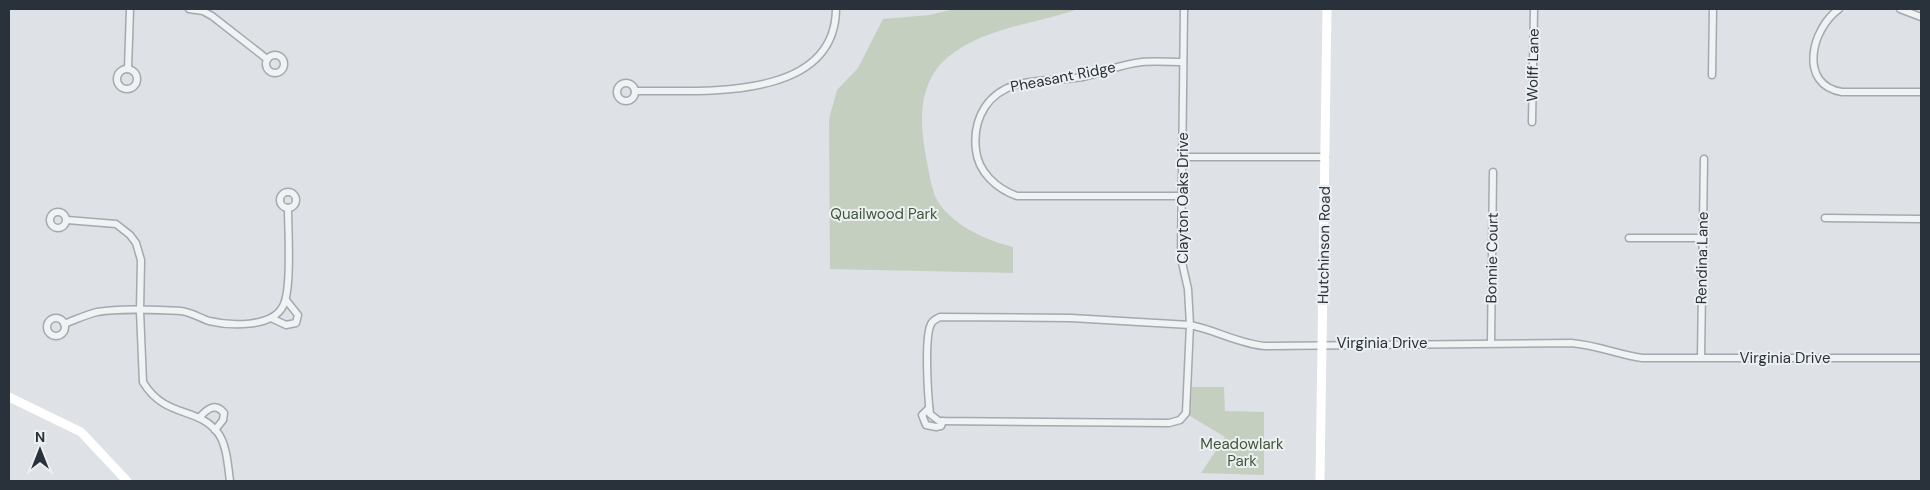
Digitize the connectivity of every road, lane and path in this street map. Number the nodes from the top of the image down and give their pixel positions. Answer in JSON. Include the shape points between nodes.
{"nodes":[{"id":1,"x":130,"y":9,"type":"edge"},
{"id":2,"x":189,"y":9,"type":"edge"},
{"id":3,"x":836,"y":9,"type":"edge"},
{"id":4,"x":1184,"y":9,"type":"edge"},
{"id":5,"x":1327,"y":9,"type":"edge"},
{"id":6,"x":1534,"y":9,"type":"edge"},
{"id":7,"x":1713,"y":9,"type":"edge"},
{"id":8,"x":1839,"y":9,"type":"edge"},
{"id":9,"x":1900,"y":9,"type":"edge"},
{"id":10,"x":1921,"y":17,"type":"edge"},
{"id":11,"x":267,"y":59,"type":"dead end"},
{"id":12,"x":1184,"y":62,"type":"junction"},
{"id":13,"x":128,"y":69,"type":"dead end"},
{"id":14,"x":1712,"y":75,"type":"dead end"},
{"id":15,"x":635,"y":91,"type":"dead end"},
{"id":16,"x":1921,"y":92,"type":"edge"},
{"id":17,"x":1532,"y":122,"type":"dead end"},
{"id":18,"x":1183,"y":157,"type":"junction"},
{"id":19,"x":1325,"y":157,"type":"junction"},
{"id":20,"x":1704,"y":159,"type":"dead end"},
{"id":21,"x":1493,"y":172,"type":"dead end"},
{"id":22,"x":1181,"y":196,"type":"junction"},
{"id":23,"x":288,"y":208,"type":"dead end"},
{"id":24,"x":1825,"y":218,"type":"dead end"},
{"id":25,"x":1921,"y":218,"type":"edge"},
{"id":26,"x":66,"y":220,"type":"dead end"},
{"id":27,"x":1629,"y":238,"type":"dead end"},
{"id":28,"x":1702,"y":238,"type":"junction"},
{"id":29,"x":286,"y":300,"type":"junction"},
{"id":30,"x":140,"y":311,"type":"junction"},
{"id":31,"x":271,"y":318,"type":"junction"},
{"id":32,"x":64,"y":324,"type":"dead end"},
{"id":33,"x":1190,"y":325,"type":"junction"},
{"id":34,"x":1491,"y":343,"type":"junction"},
{"id":35,"x":1322,"y":344,"type":"junction"},
{"id":36,"x":1700,"y":358,"type":"junction"},
{"id":37,"x":1921,"y":358,"type":"edge"},
{"id":38,"x":9,"y":397,"type":"edge"},
{"id":39,"x":929,"y":408,"type":"junction"},
{"id":40,"x":1184,"y":416,"type":"joint"},
{"id":41,"x":199,"y":418,"type":"junction"},
{"id":42,"x":943,"y":421,"type":"junction"},
{"id":43,"x":215,"y":430,"type":"junction"},
{"id":44,"x":127,"y":481,"type":"edge"},
{"id":45,"x":230,"y":481,"type":"edge"},
{"id":46,"x":1320,"y":481,"type":"edge"}],
"edges":[{"from":1,"to":13,"type":"street"},
{"from":2,"to":11,"type":"street","via":[[212,16]]},
{"from":3,"to":15,"type":"street","via":[[832,31],[824,46],[807,66],[790,76],[735,89]]},
{"from":4,"to":12,"type":"street","name":"Clayton Oaks Drive"},
{"from":5,"to":19,"type":"street","name":"Hutchinson Road"},
{"from":6,"to":17,"type":"street","name":"Wolff Lane"},
{"from":7,"to":14,"type":"street"},
{"from":8,"to":16,"type":"street","via":[[1820,29],[1814,46],[1815,68],[1824,83],[1842,92]]},
{"from":9,"to":10,"type":"street"},
{"from":12,"to":18,"type":"street","name":"Clayton Oaks Drive"},
{"from":12,"to":22,"type":"street","name":"Pheasant Ridge","via":[[1142,62],[1083,76],[1017,83],[994,95],[987,104],[976,126],[975,140],[976,155],[987,176],[1000,188],[1017,196]]},
{"from":18,"to":19,"type":"street"},
{"from":18,"to":22,"type":"street","name":"Clayton Oaks Drive"},
{"from":19,"to":35,"type":"street","name":"Hutchinson Road"},
{"from":20,"to":28,"type":"street","name":"Rendina Lane"},
{"from":21,"to":34,"type":"street","name":"Bonnie Court"},
{"from":22,"to":33,"type":"street","name":"Clayton Oaks Drive","via":[[1181,258],[1188,289]]},
{"from":23,"to":29,"type":"street"},
{"from":24,"to":25,"type":"street"},
{"from":26,"to":30,"type":"street","via":[[116,224],[130,235],[141,260]]},
{"from":27,"to":28,"type":"street"},
{"from":28,"to":36,"type":"street","name":"Rendina Lane"},
{"from":29,"to":31,"type":"street","via":[[278,314]]},
{"from":29,"to":31,"type":"street","via":[[298,314],[296,323],[290,326]]},
{"from":30,"to":31,"type":"street","via":[[183,311],[222,322],[259,323]]},
{"from":30,"to":32,"type":"street","via":[[100,312]]},
{"from":30,"to":41,"type":"street","via":[[143,382],[162,404]]},
{"from":33,"to":35,"type":"street","name":"Virginia Drive","via":[[1251,345]]},
{"from":33,"to":39,"type":"street","name":"Virginia Drive","via":[[1071,318],[940,317],[933,320],[930,332]]},
{"from":33,"to":40,"type":"street","name":"Clayton Oaks Drive"},
{"from":34,"to":35,"type":"street","name":"Virginia Drive"},
{"from":34,"to":36,"type":"street","name":"Virginia Drive","via":[[1571,343],[1595,345],[1642,358]]},
{"from":35,"to":46,"type":"street","name":"Hutchinson Road"},
{"from":36,"to":37,"type":"street","name":"Virginia Drive"},
{"from":38,"to":44,"type":"street","via":[[81,432]]},
{"from":39,"to":42,"type":"street","via":[[930,414]]},
{"from":39,"to":42,"type":"street","name":"Virginia Drive","via":[[922,415],[926,425],[936,428]]},
{"from":40,"to":42,"type":"street","name":"Virginia Drive","via":[[1170,423]]},
{"from":41,"to":43,"type":"street"},
{"from":41,"to":43,"type":"street","via":[[210,408],[220,408],[224,413],[223,420]]},
{"from":43,"to":45,"type":"street","via":[[228,464]]}]}
